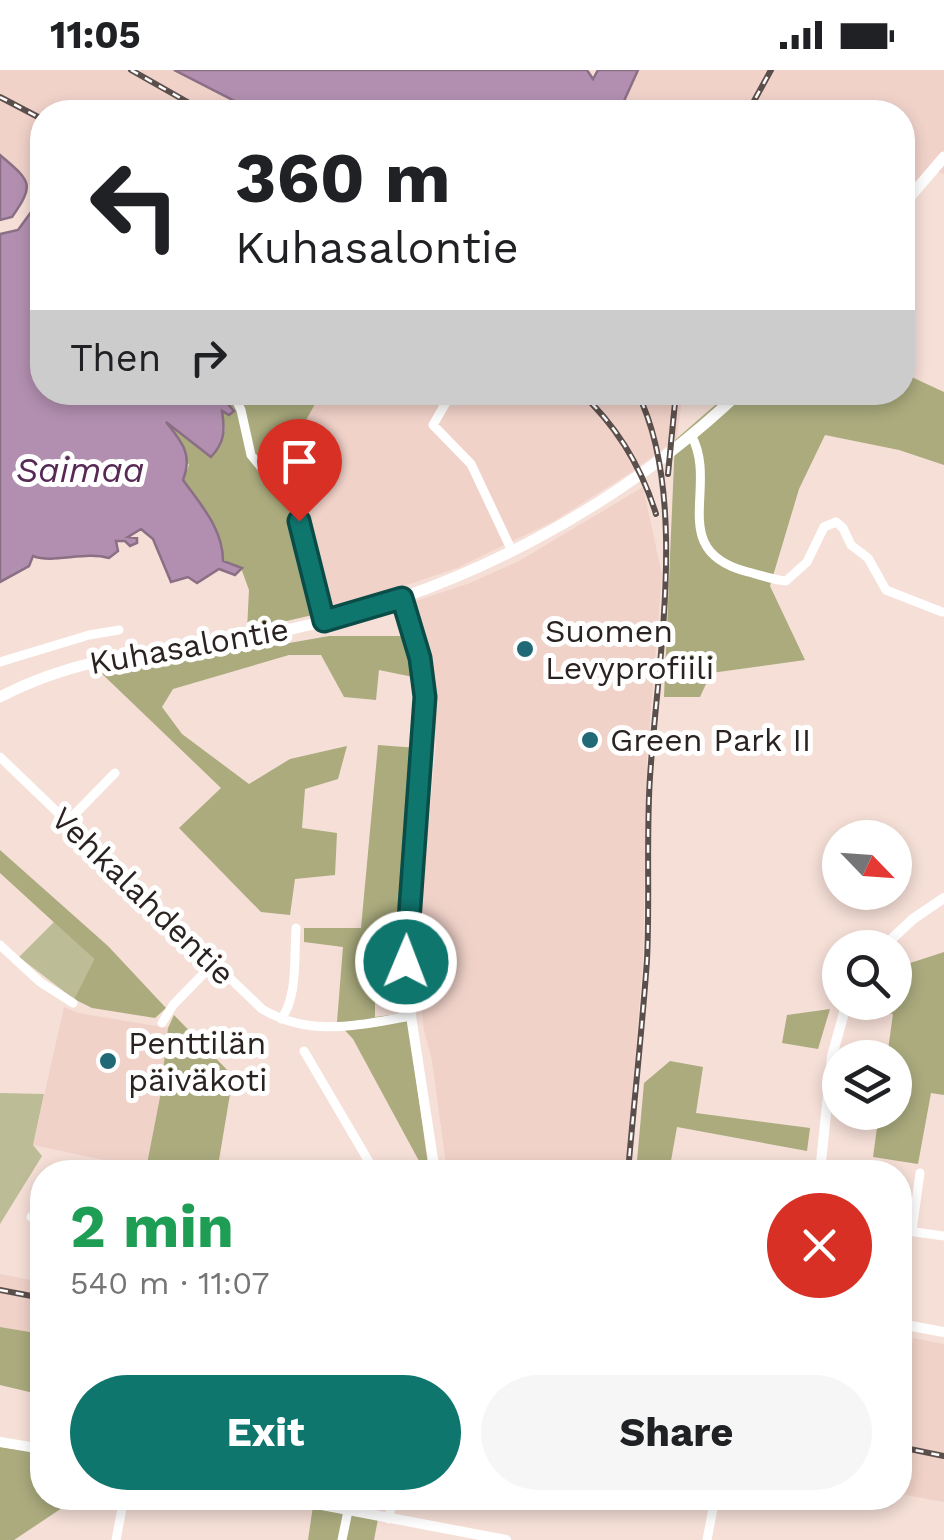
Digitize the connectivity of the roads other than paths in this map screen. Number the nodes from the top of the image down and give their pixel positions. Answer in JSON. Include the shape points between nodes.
{"nodes":[{"id":1,"x":944,"y":157,"type":"edge"},
{"id":2,"x":915,"y":191,"type":"edge"},
{"id":3,"x":238,"y":405,"type":"edge"},
{"id":4,"x":445,"y":405,"type":"edge"},
{"id":5,"x":725,"y":405,"type":"edge"},
{"id":6,"x":691,"y":435,"type":"junction"},
{"id":7,"x":512,"y":551,"type":"junction"},
{"id":8,"x":402,"y":598,"type":"junction"},
{"id":9,"x":942,"y":612,"type":"edge"},
{"id":10,"x":324,"y":621,"type":"junction"},
{"id":11,"x":120,"y":630,"type":"dead end"},
{"id":12,"x":0,"y":662,"type":"edge"},
{"id":13,"x":0,"y":697,"type":"edge"},
{"id":14,"x":0,"y":758,"type":"edge"},
{"id":15,"x":114,"y":773,"type":"dead end"},
{"id":16,"x":67,"y":822,"type":"junction"},
{"id":17,"x":944,"y":898,"type":"edge"},
{"id":18,"x":296,"y":928,"type":"dead end"},
{"id":19,"x":901,"y":930,"type":"edge"},
{"id":20,"x":0,"y":945,"type":"edge"},
{"id":21,"x":214,"y":964,"type":"junction"},
{"id":22,"x":73,"y":1003,"type":"dead end"},
{"id":23,"x":412,"y":1016,"type":"junction"},
{"id":24,"x":281,"y":1020,"type":"junction"},
{"id":25,"x":842,"y":1020,"type":"edge"},
{"id":26,"x":162,"y":1023,"type":"dead end"},
{"id":27,"x":304,"y":1051,"type":"dead end"},
{"id":28,"x":369,"y":1160,"type":"edge"},
{"id":29,"x":433,"y":1160,"type":"edge"},
{"id":30,"x":821,"y":1160,"type":"edge"},
{"id":31,"x":920,"y":1173,"type":"dead end"},
{"id":32,"x":912,"y":1231,"type":"joint"},
{"id":33,"x":944,"y":1236,"type":"edge"},
{"id":34,"x":912,"y":1326,"type":"edge"},
{"id":35,"x":944,"y":1332,"type":"edge"},
{"id":36,"x":0,"y":1442,"type":"edge"},
{"id":37,"x":30,"y":1447,"type":"edge"},
{"id":38,"x":122,"y":1510,"type":"edge"},
{"id":39,"x":343,"y":1510,"type":"edge"},
{"id":40,"x":390,"y":1510,"type":"edge"},
{"id":41,"x":713,"y":1510,"type":"edge"},
{"id":42,"x":348,"y":1511,"type":"junction"},
{"id":43,"x":389,"y":1520,"type":"junction"},
{"id":44,"x":116,"y":1540,"type":"edge"},
{"id":45,"x":342,"y":1540,"type":"edge"},
{"id":46,"x":506,"y":1540,"type":"edge"},
{"id":47,"x":707,"y":1540,"type":"edge"}],
"edges":[{"from":1,"to":2,"type":"main road"},
{"from":3,"to":10,"type":"street","via":[[252,454],[299,521]]},
{"from":4,"to":7,"type":"street","via":[[433,425],[470,464]]},
{"from":5,"to":6,"type":"main road","name":"Kuhasalontie"},
{"from":6,"to":7,"type":"main road","name":"Kuhasalontie","via":[[612,494]]},
{"from":6,"to":9,"type":"street","via":[[702,463],[700,530],[718,561],[786,581],[806,562],[828,523],[836,522],[886,590]]},
{"from":7,"to":8,"type":"main road","name":"Kuhasalontie"},
{"from":8,"to":10,"type":"main road","name":"Kuhasalontie"},
{"from":8,"to":23,"type":"street","via":[[425,697],[406,942]]},
{"from":10,"to":13,"type":"main road","name":"Kuhasalontie","via":[[96,660]]},
{"from":11,"to":12,"type":"street"},
{"from":14,"to":16,"type":"street","name":"Vehkalahdentie"},
{"from":15,"to":16,"type":"street"},
{"from":16,"to":21,"type":"street","name":"Vehkalahdentie"},
{"from":17,"to":19,"type":"street"},
{"from":18,"to":24,"type":"street","via":[[291,992]]},
{"from":20,"to":22,"type":"street"},
{"from":21,"to":24,"type":"street","name":"Vehkalahdentie"},
{"from":21,"to":26,"type":"street"},
{"from":23,"to":24,"type":"street","name":"Vehkalahdentie","via":[[326,1029]]},
{"from":23,"to":29,"type":"street"},
{"from":25,"to":30,"type":"street"},
{"from":27,"to":28,"type":"street"},
{"from":31,"to":32,"type":"street"},
{"from":32,"to":33,"type":"street"},
{"from":34,"to":35,"type":"street"},
{"from":36,"to":37,"type":"street"},
{"from":38,"to":44,"type":"street"},
{"from":39,"to":42,"type":"street"},
{"from":40,"to":43,"type":"street"},
{"from":41,"to":47,"type":"street"},
{"from":42,"to":43,"type":"street"},
{"from":42,"to":45,"type":"street"},
{"from":43,"to":46,"type":"street"}]}
